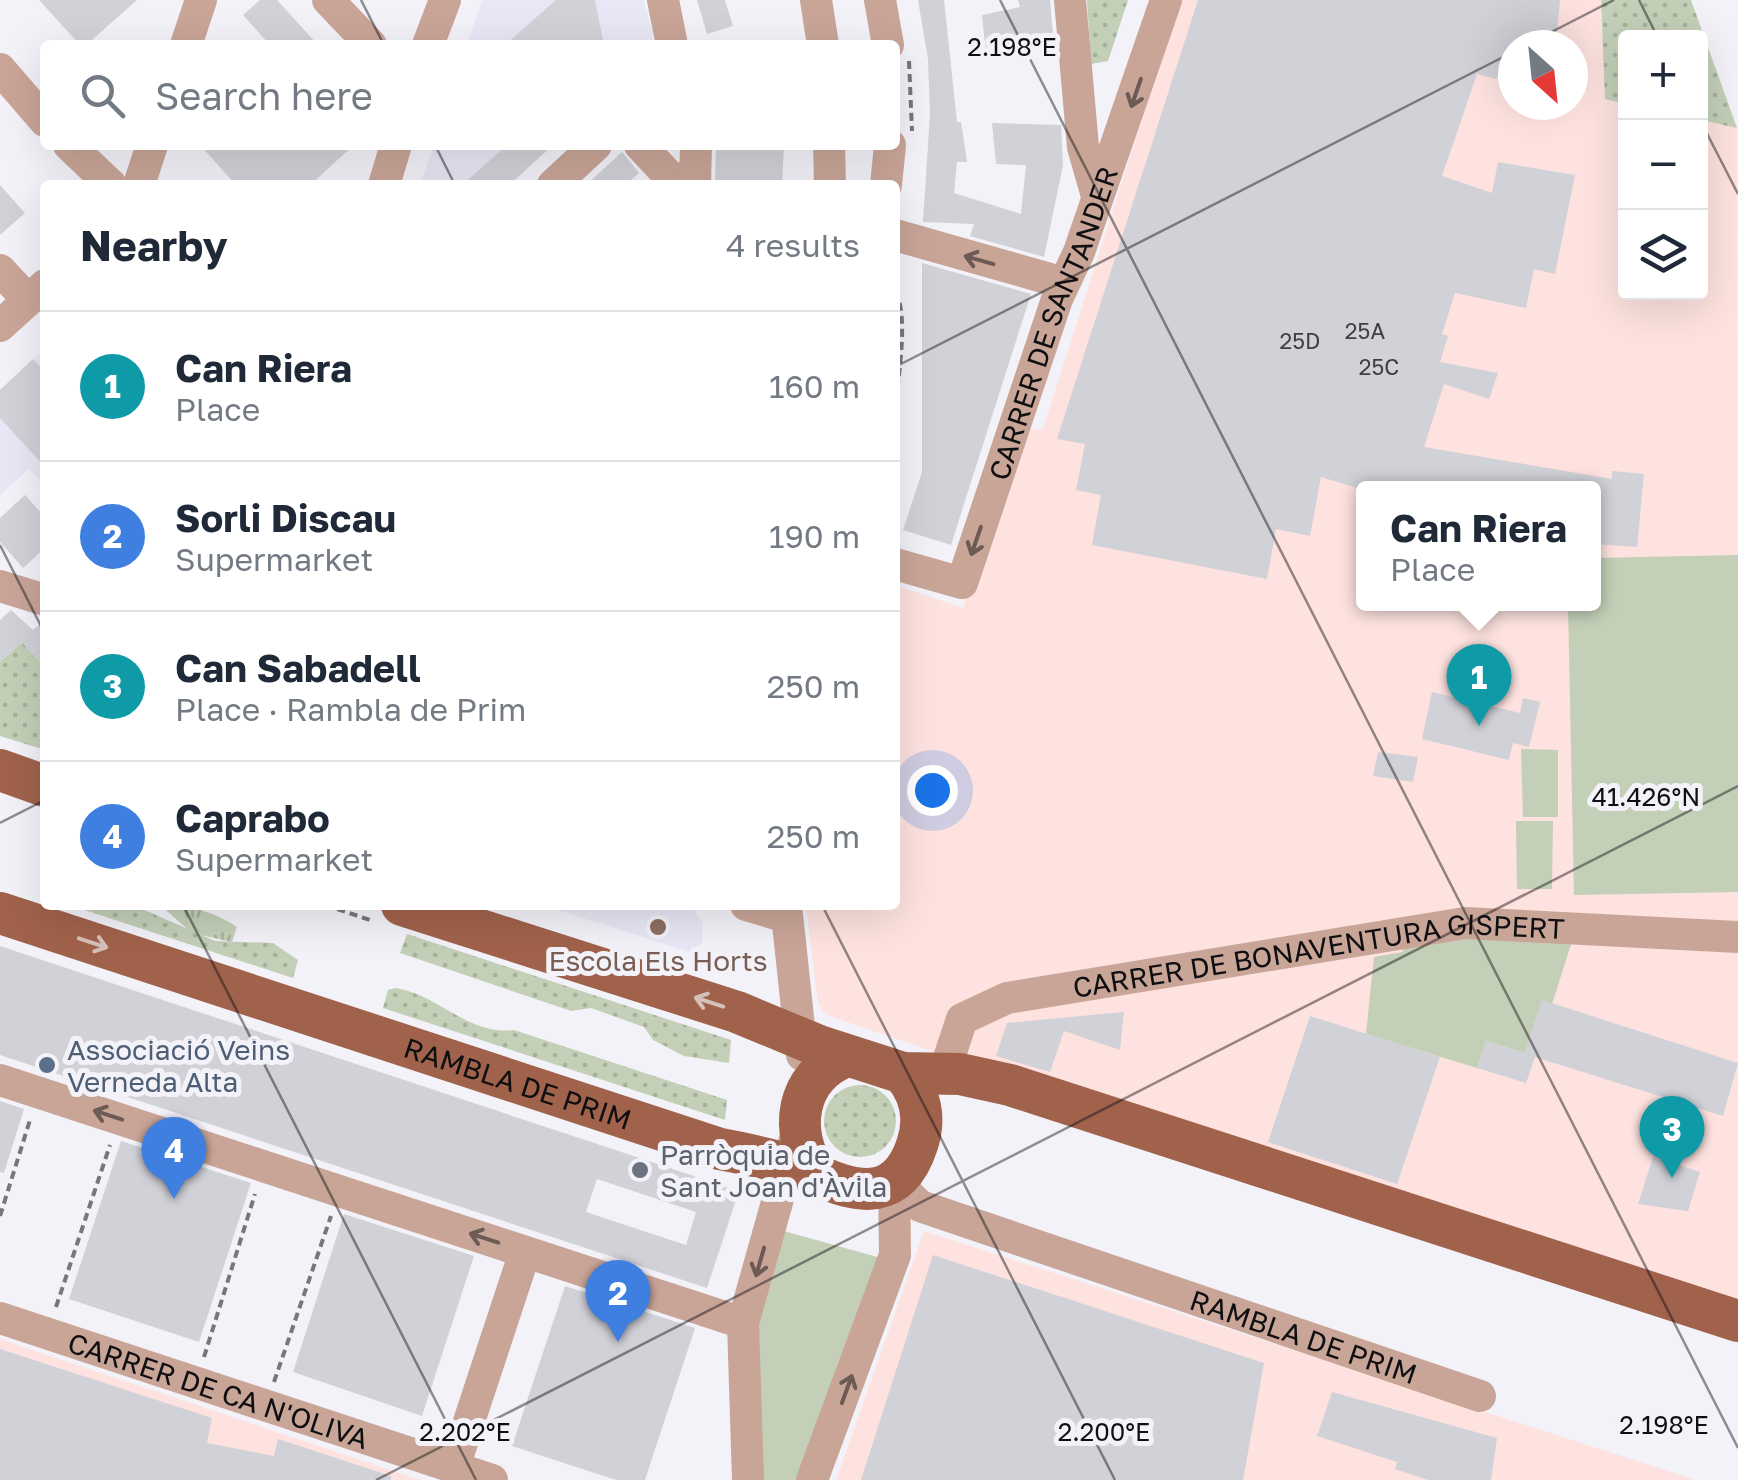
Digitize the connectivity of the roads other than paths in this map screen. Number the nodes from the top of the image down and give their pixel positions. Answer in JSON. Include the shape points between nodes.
{"nodes":[{"id":1,"x":200,"y":0,"type":"edge"},
{"id":2,"x":328,"y":0,"type":"edge"},
{"id":3,"x":445,"y":0,"type":"edge"},
{"id":4,"x":663,"y":0,"type":"edge"},
{"id":5,"x":816,"y":0,"type":"edge"},
{"id":6,"x":880,"y":0,"type":"edge"},
{"id":7,"x":1070,"y":0,"type":"edge"},
{"id":8,"x":1166,"y":0,"type":"edge"},
{"id":9,"x":188,"y":40,"type":"edge"},
{"id":10,"x":367,"y":40,"type":"edge"},
{"id":11,"x":430,"y":40,"type":"edge"},
{"id":12,"x":671,"y":40,"type":"edge"},
{"id":13,"x":822,"y":40,"type":"edge"},
{"id":14,"x":895,"y":40,"type":"edge"},
{"id":15,"x":0,"y":69,"type":"edge"},
{"id":16,"x":40,"y":116,"type":"edge"},
{"id":17,"x":74,"y":150,"type":"edge"},
{"id":18,"x":150,"y":150,"type":"edge"},
{"id":19,"x":394,"y":150,"type":"edge"},
{"id":20,"x":591,"y":150,"type":"edge"},
{"id":21,"x":645,"y":150,"type":"edge"},
{"id":22,"x":696,"y":150,"type":"edge"},
{"id":23,"x":829,"y":150,"type":"edge"},
{"id":24,"x":899,"y":150,"type":"edge"},
{"id":25,"x":105,"y":180,"type":"edge"},
{"id":26,"x":141,"y":180,"type":"edge"},
{"id":27,"x":386,"y":180,"type":"edge"},
{"id":28,"x":558,"y":180,"type":"edge"},
{"id":29,"x":684,"y":180,"type":"edge"},
{"id":30,"x":695,"y":180,"type":"edge"},
{"id":31,"x":830,"y":180,"type":"edge"},
{"id":32,"x":888,"y":180,"type":"edge"},
{"id":33,"x":1098,"y":196,"type":"junction"},
{"id":34,"x":900,"y":237,"type":"edge"},
{"id":35,"x":0,"y":270,"type":"edge"},
{"id":36,"x":1064,"y":284,"type":"junction"},
{"id":37,"x":37,"y":293,"type":"edge"},
{"id":38,"x":0,"y":326,"type":"edge"},
{"id":39,"x":900,"y":565,"type":"edge"},
{"id":40,"x":0,"y":586,"type":"edge"},
{"id":41,"x":40,"y":598,"type":"edge"},
{"id":42,"x":0,"y":770,"type":"edge"},
{"id":43,"x":40,"y":784,"type":"edge"},
{"id":44,"x":418,"y":910,"type":"edge"},
{"id":45,"x":786,"y":911,"type":"edge"},
{"id":46,"x":0,"y":913,"type":"edge"},
{"id":47,"x":1738,"y":937,"type":"edge"},
{"id":48,"x":800,"y":1037,"type":"junction"},
{"id":49,"x":846,"y":1056,"type":"junction"},
{"id":50,"x":923,"y":1073,"type":"junction"},
{"id":51,"x":0,"y":1080,"type":"edge"},
{"id":52,"x":802,"y":1141,"type":"junction"},
{"id":53,"x":894,"y":1180,"type":"junction"},
{"id":54,"x":522,"y":1261,"type":"dead end"},
{"id":55,"x":0,"y":1318,"type":"edge"},
{"id":56,"x":1738,"y":1321,"type":"edge"},
{"id":57,"x":742,"y":1323,"type":"junction"},
{"id":58,"x":1480,"y":1396,"type":"dead end"},
{"id":59,"x":454,"y":1467,"type":"junction"},
{"id":60,"x":492,"y":1480,"type":"edge"},
{"id":61,"x":748,"y":1480,"type":"edge"},
{"id":62,"x":812,"y":1480,"type":"edge"}],
"edges":[{"from":1,"to":9,"type":"street"},
{"from":2,"to":10,"type":"street"},
{"from":3,"to":11,"type":"street"},
{"from":4,"to":12,"type":"street"},
{"from":5,"to":13,"type":"street"},
{"from":6,"to":14,"type":"street"},
{"from":7,"to":33,"type":"street","via":[[1083,147]]},
{"from":8,"to":33,"type":"street","name":"CARRER DE SANTANDER","one_way":true},
{"from":15,"to":16,"type":"street"},
{"from":17,"to":25,"type":"street"},
{"from":18,"to":26,"type":"street"},
{"from":19,"to":27,"type":"street"},
{"from":20,"to":28,"type":"street"},
{"from":21,"to":29,"type":"street","via":[[670,176]]},
{"from":22,"to":30,"type":"street"},
{"from":23,"to":31,"type":"street"},
{"from":24,"to":32,"type":"street"},
{"from":33,"to":36,"type":"street","name":"CARRER DE SANTANDER"},
{"from":36,"to":34,"type":"street","one_way":true},
{"from":35,"to":37,"type":"street"},
{"from":36,"to":39,"type":"street","name":"CARRER DE SANTANDER","one_way":true,"via":[[962,583]]},
{"from":37,"to":38,"type":"street"},
{"from":40,"to":41,"type":"street"},
{"from":42,"to":43,"type":"main road"},
{"from":48,"to":44,"type":"main road","one_way":true},
{"from":45,"to":48,"type":"street"},
{"from":46,"to":52,"type":"main road","name":"RAMBLA DE PRIM","one_way":true},
{"from":47,"to":50,"type":"street","name":"CARRER DE BONAVENTURA GISPERT","via":[[1465,923],[1007,998],[962,1019]]},
{"from":48,"to":49,"type":"main road"},
{"from":48,"to":52,"type":"street"},
{"from":49,"to":50,"type":"main road"},
{"from":49,"to":52,"type":"main road","via":[[824,1066]]},
{"from":50,"to":53,"type":"main road","via":[[916,1150]]},
{"from":50,"to":56,"type":"main road","via":[[1010,1085]]},
{"from":57,"to":51,"type":"street","one_way":true},
{"from":52,"to":53,"type":"main road","name":"RAMBLA DE PRIM","via":[[831,1184],[860,1192]]},
{"from":52,"to":57,"type":"street","one_way":true},
{"from":53,"to":58,"type":"street","name":"RAMBLA DE PRIM","via":[[920,1206]]},
{"from":62,"to":53,"type":"street","one_way":true,"via":[[895,1256]]},
{"from":54,"to":59,"type":"street"},
{"from":55,"to":59,"type":"street","name":"CARRER DE CA N'OLIVA"},
{"from":57,"to":61,"type":"street"},
{"from":59,"to":60,"type":"street","name":"CARRER DE CA N'OLIVA"}]}
